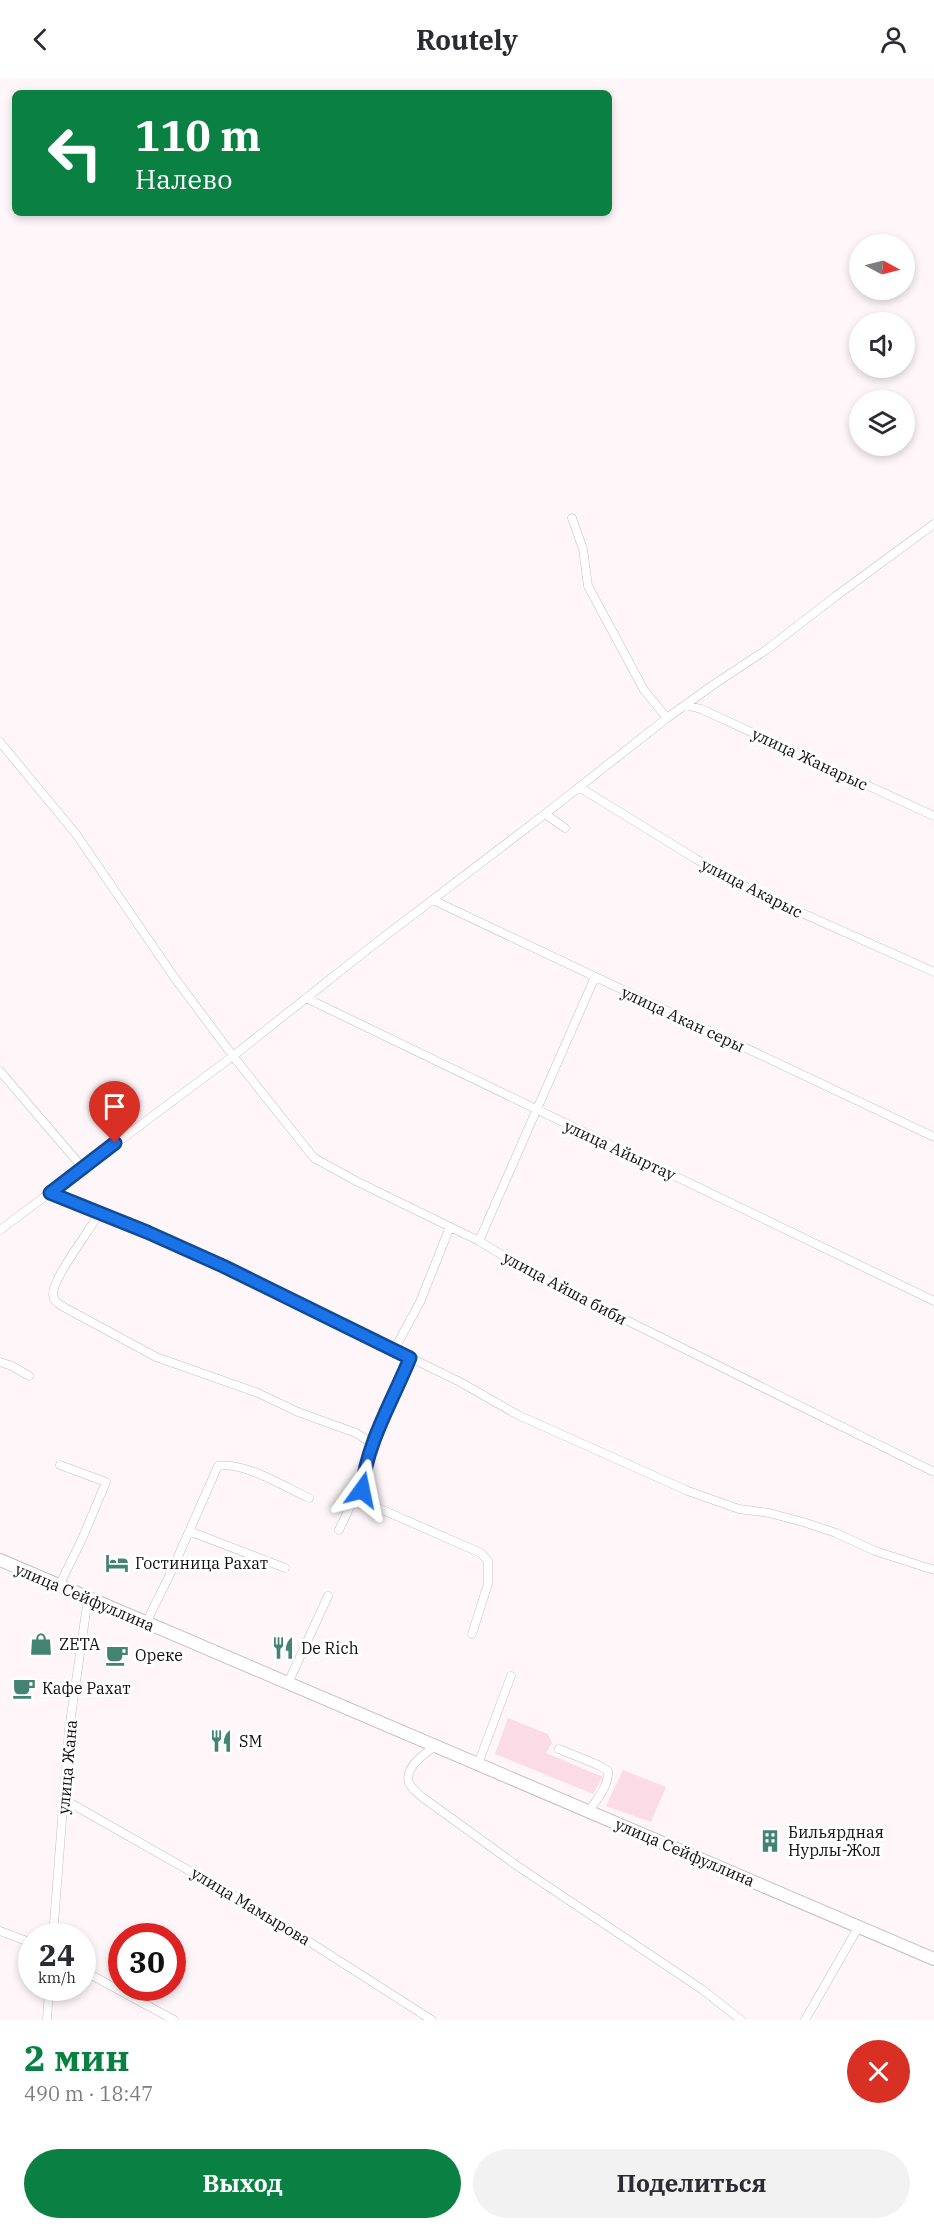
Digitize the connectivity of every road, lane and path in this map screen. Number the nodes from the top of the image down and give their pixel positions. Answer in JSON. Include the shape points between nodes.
{"nodes":[{"id":1,"x":573,"y":518,"type":"dead end"},
{"id":2,"x":934,"y":524,"type":"edge"},
{"id":3,"x":686,"y":705,"type":"junction"},
{"id":4,"x":668,"y":718,"type":"junction"},
{"id":5,"x":0,"y":742,"type":"edge"},
{"id":6,"x":579,"y":788,"type":"junction"},
{"id":7,"x":545,"y":814,"type":"junction"},
{"id":8,"x":934,"y":816,"type":"edge"},
{"id":9,"x":565,"y":828,"type":"dead end"},
{"id":10,"x":433,"y":900,"type":"junction"},
{"id":11,"x":934,"y":972,"type":"edge"},
{"id":12,"x":595,"y":976,"type":"junction"},
{"id":13,"x":306,"y":998,"type":"junction"},
{"id":14,"x":232,"y":1056,"type":"junction"},
{"id":15,"x":0,"y":1071,"type":"edge"},
{"id":16,"x":537,"y":1110,"type":"junction"},
{"id":17,"x":934,"y":1137,"type":"edge"},
{"id":18,"x":82,"y":1167,"type":"junction"},
{"id":19,"x":50,"y":1193,"type":"junction"},
{"id":20,"x":99,"y":1213,"type":"junction"},
{"id":21,"x":450,"y":1227,"type":"junction"},
{"id":22,"x":0,"y":1230,"type":"edge"},
{"id":23,"x":478,"y":1241,"type":"junction"},
{"id":24,"x":934,"y":1301,"type":"edge"},
{"id":25,"x":394,"y":1350,"type":"junction"},
{"id":26,"x":410,"y":1358,"type":"junction"},
{"id":27,"x":0,"y":1362,"type":"edge"},
{"id":28,"x":29,"y":1376,"type":"dead end"},
{"id":29,"x":373,"y":1444,"type":"junction"},
{"id":30,"x":60,"y":1465,"type":"dead end"},
{"id":31,"x":934,"y":1472,"type":"edge"},
{"id":32,"x":362,"y":1485,"type":"junction"},
{"id":33,"x":309,"y":1498,"type":"dead end"},
{"id":34,"x":339,"y":1530,"type":"dead end"},
{"id":35,"x":189,"y":1531,"type":"junction"},
{"id":36,"x":0,"y":1560,"type":"edge"},
{"id":37,"x":285,"y":1568,"type":"dead end"},
{"id":38,"x":934,"y":1570,"type":"edge"},
{"id":39,"x":59,"y":1586,"type":"junction"},
{"id":40,"x":328,"y":1596,"type":"dead end"},
{"id":41,"x":88,"y":1598,"type":"junction"},
{"id":42,"x":146,"y":1623,"type":"junction"},
{"id":43,"x":472,"y":1634,"type":"dead end"},
{"id":44,"x":511,"y":1676,"type":"dead end"},
{"id":45,"x":288,"y":1683,"type":"junction"},
{"id":46,"x":435,"y":1746,"type":"junction"},
{"id":47,"x":559,"y":1749,"type":"dead end"},
{"id":48,"x":478,"y":1764,"type":"junction"},
{"id":49,"x":65,"y":1800,"type":"junction"},
{"id":50,"x":589,"y":1811,"type":"junction"},
{"id":51,"x":54,"y":1923,"type":"edge"},
{"id":52,"x":859,"y":1926,"type":"junction"},
{"id":53,"x":0,"y":1931,"type":"edge"},
{"id":54,"x":18,"y":1938,"type":"edge"},
{"id":55,"x":934,"y":1959,"type":"edge"},
{"id":56,"x":96,"y":1978,"type":"edge"},
{"id":57,"x":48,"y":2001,"type":"edge"},
{"id":58,"x":47,"y":2020,"type":"edge"},
{"id":59,"x":174,"y":2020,"type":"edge"},
{"id":60,"x":432,"y":2020,"type":"edge"},
{"id":61,"x":741,"y":2020,"type":"edge"},
{"id":62,"x":804,"y":2020,"type":"edge"}],
"edges":[{"from":1,"to":4,"type":"street","via":[[583,549],[588,586],[644,690]]},
{"from":2,"to":3,"type":"street"},
{"from":3,"to":4,"type":"street"},
{"from":3,"to":8,"type":"street","name":"улица Жанарыс"},
{"from":4,"to":6,"type":"street"},
{"from":5,"to":14,"type":"street","name":"улица Айша биби","via":[[76,834]]},
{"from":6,"to":7,"type":"street"},
{"from":6,"to":11,"type":"street","name":"улица Акарыс","via":[[757,893]]},
{"from":7,"to":9,"type":"street"},
{"from":7,"to":10,"type":"street"},
{"from":10,"to":12,"type":"street","name":"улица Акан серы"},
{"from":10,"to":13,"type":"street"},
{"from":12,"to":16,"type":"street"},
{"from":12,"to":17,"type":"street","name":"улица Акан серы"},
{"from":13,"to":14,"type":"street"},
{"from":13,"to":16,"type":"street","name":"улица Айыртау"},
{"from":14,"to":18,"type":"street"},
{"from":14,"to":21,"type":"street","name":"улица Айша биби","via":[[314,1158]]},
{"from":15,"to":18,"type":"street"},
{"from":16,"to":23,"type":"street"},
{"from":16,"to":24,"type":"street","name":"улица Айыртау"},
{"from":18,"to":19,"type":"street"},
{"from":19,"to":20,"type":"street"},
{"from":19,"to":22,"type":"street"},
{"from":20,"to":25,"type":"street","via":[[223,1266]]},
{"from":20,"to":29,"type":"street","via":[[56,1281],[54,1300],[156,1357],[258,1393],[356,1433]]},
{"from":21,"to":23,"type":"street","name":"улица Айша биби"},
{"from":21,"to":25,"type":"street","via":[[420,1302]]},
{"from":23,"to":31,"type":"street","name":"улица Айша биби","via":[[585,1300]]},
{"from":25,"to":26,"type":"street"},
{"from":26,"to":29,"type":"street"},
{"from":26,"to":38,"type":"street","via":[[518,1414],[688,1491],[739,1509],[803,1522]]},
{"from":27,"to":28,"type":"street"},
{"from":29,"to":32,"type":"street"},
{"from":30,"to":39,"type":"street","via":[[106,1482]]},
{"from":32,"to":34,"type":"street"},
{"from":32,"to":43,"type":"street","via":[[369,1504],[481,1553],[488,1561],[488,1584]]},
{"from":33,"to":35,"type":"street","via":[[250,1471],[218,1466]]},
{"from":35,"to":37,"type":"street"},
{"from":35,"to":42,"type":"street"},
{"from":36,"to":39,"type":"main road","name":"улица Сейфуллина"},
{"from":39,"to":41,"type":"main road","name":"улица Сейфуллина"},
{"from":40,"to":45,"type":"street"},
{"from":41,"to":42,"type":"main road","name":"улица Сейфуллина"},
{"from":41,"to":49,"type":"street","name":"улица Жана","via":[[69,1730]]},
{"from":42,"to":45,"type":"main road","name":"улица Сейфуллина"},
{"from":44,"to":48,"type":"street"},
{"from":45,"to":46,"type":"main road","name":"улица Сейфуллина"},
{"from":46,"to":48,"type":"main road","name":"улица Сейфуллина"},
{"from":46,"to":61,"type":"street","via":[[417,1759],[409,1775],[410,1784],[422,1797]]},
{"from":47,"to":50,"type":"street","via":[[608,1771],[604,1788]]},
{"from":48,"to":50,"type":"main road","name":"улица Сейфуллина"},
{"from":49,"to":51,"type":"street","name":"улица Жана"},
{"from":49,"to":60,"type":"street","name":"улица Мамырова","via":[[269,1916]]},
{"from":50,"to":52,"type":"main road","name":"улица Сейфуллина"},
{"from":52,"to":55,"type":"main road","name":"улица Сейфуллина"},
{"from":52,"to":62,"type":"street"},
{"from":53,"to":54,"type":"street"},
{"from":56,"to":59,"type":"street"},
{"from":57,"to":58,"type":"street"}]}
